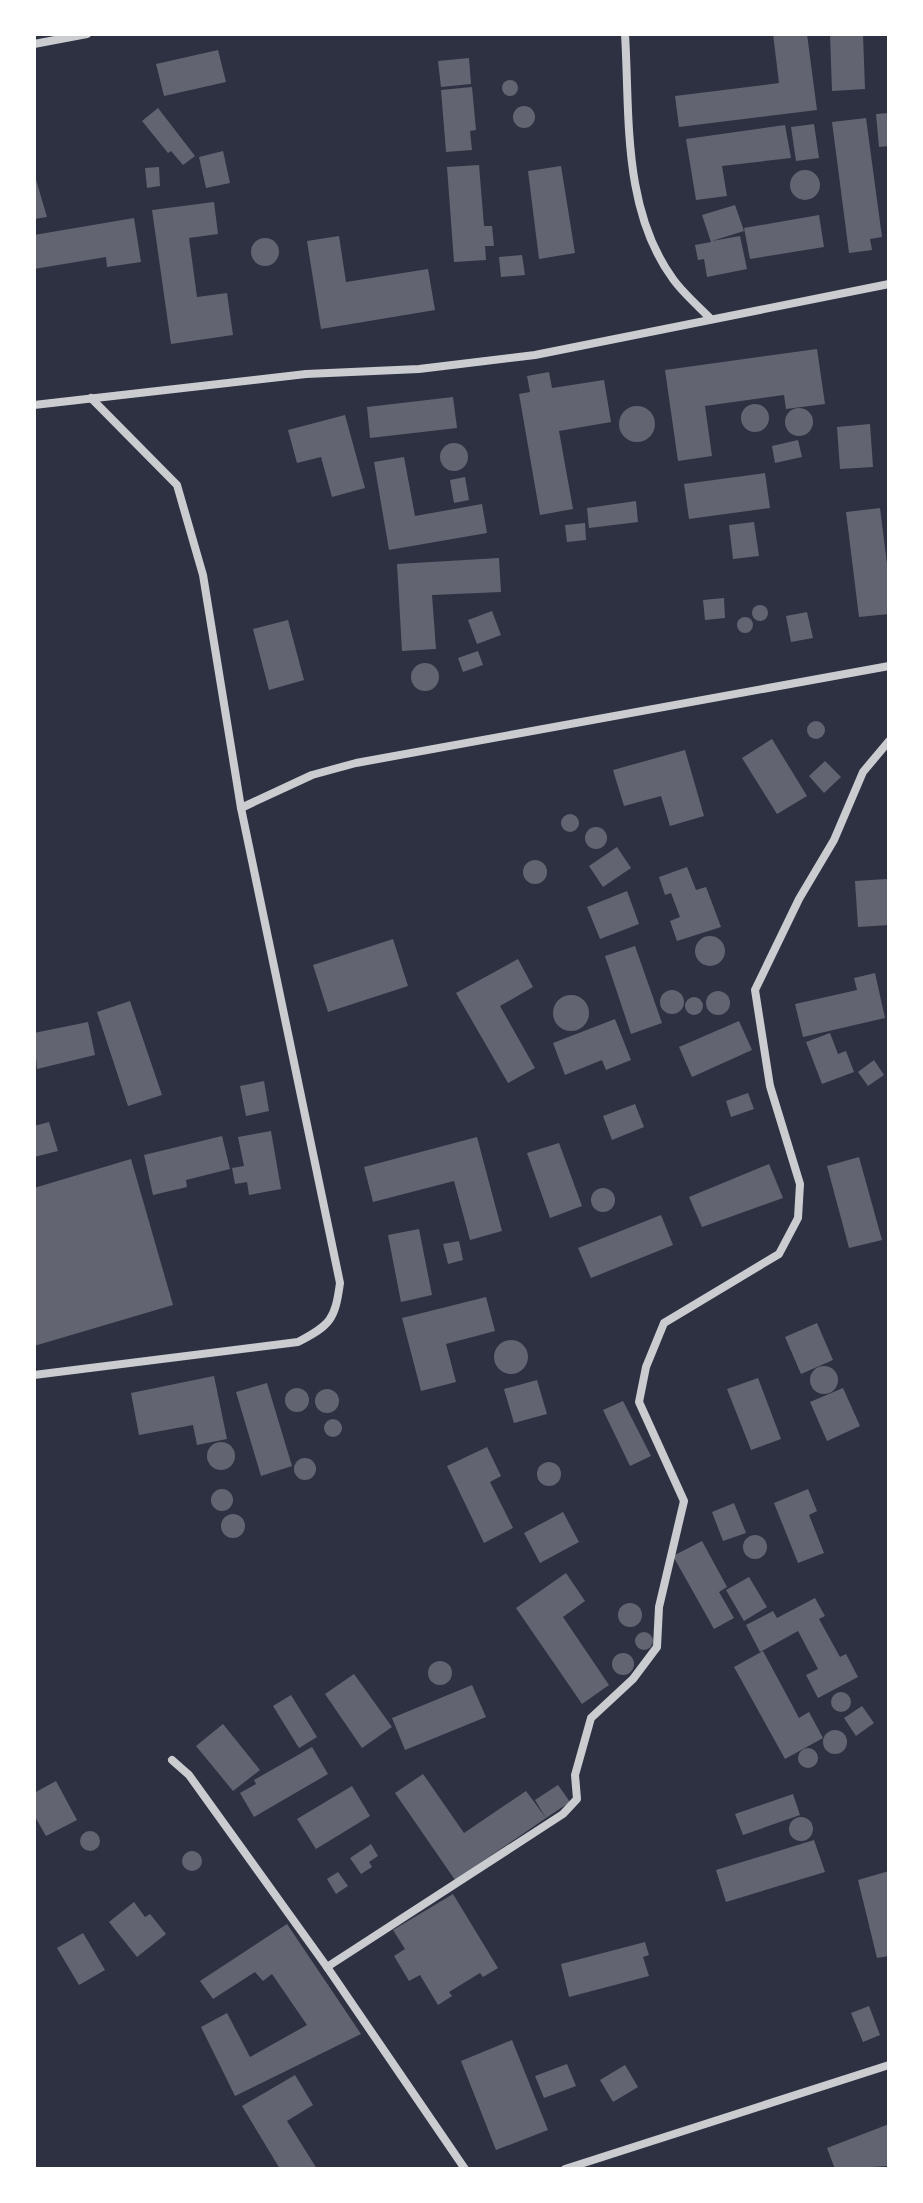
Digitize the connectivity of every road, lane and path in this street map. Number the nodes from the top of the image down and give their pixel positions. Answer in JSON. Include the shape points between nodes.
{"nodes":[{"id":1,"x":87,"y":34,"type":"edge"},
{"id":2,"x":625,"y":34,"type":"edge"},
{"id":3,"x":34,"y":44,"type":"edge"},
{"id":4,"x":889,"y":284,"type":"edge"},
{"id":5,"x":711,"y":319,"type":"junction"},
{"id":6,"x":91,"y":398,"type":"junction"},
{"id":7,"x":34,"y":405,"type":"edge"},
{"id":8,"x":889,"y":666,"type":"edge"},
{"id":9,"x":889,"y":741,"type":"edge"},
{"id":10,"x":241,"y":808,"type":"junction"},
{"id":11,"x":34,"y":1375,"type":"edge"},
{"id":12,"x":172,"y":1760,"type":"dead end"},
{"id":13,"x":327,"y":1967,"type":"junction"},
{"id":14,"x":889,"y":2065,"type":"edge"},
{"id":15,"x":465,"y":2169,"type":"edge"},
{"id":16,"x":565,"y":2169,"type":"edge"}],
"edges":[{"from":1,"to":3,"type":"street"},
{"from":2,"to":5,"type":"street","via":[[635,197],[667,270]]},
{"from":4,"to":5,"type":"street"},
{"from":5,"to":6,"type":"street","via":[[535,355]]},
{"from":6,"to":7,"type":"street"},
{"from":6,"to":10,"type":"street","via":[[177,485],[203,575]]},
{"from":8,"to":10,"type":"street","via":[[356,763],[312,775]]},
{"from":9,"to":13,"type":"street","via":[[863,772],[834,840],[755,990],[770,1086],[800,1184],[798,1218],[779,1254],[664,1323],[646,1367],[639,1402],[684,1501],[659,1607],[657,1647],[633,1679],[591,1718],[575,1775],[577,1799],[563,1814]]},
{"from":10,"to":11,"type":"street","via":[[340,1283],[336,1312],[325,1328],[298,1342]]},
{"from":12,"to":13,"type":"street","via":[[189,1775]]},
{"from":13,"to":15,"type":"street"},
{"from":14,"to":16,"type":"street"}]}
